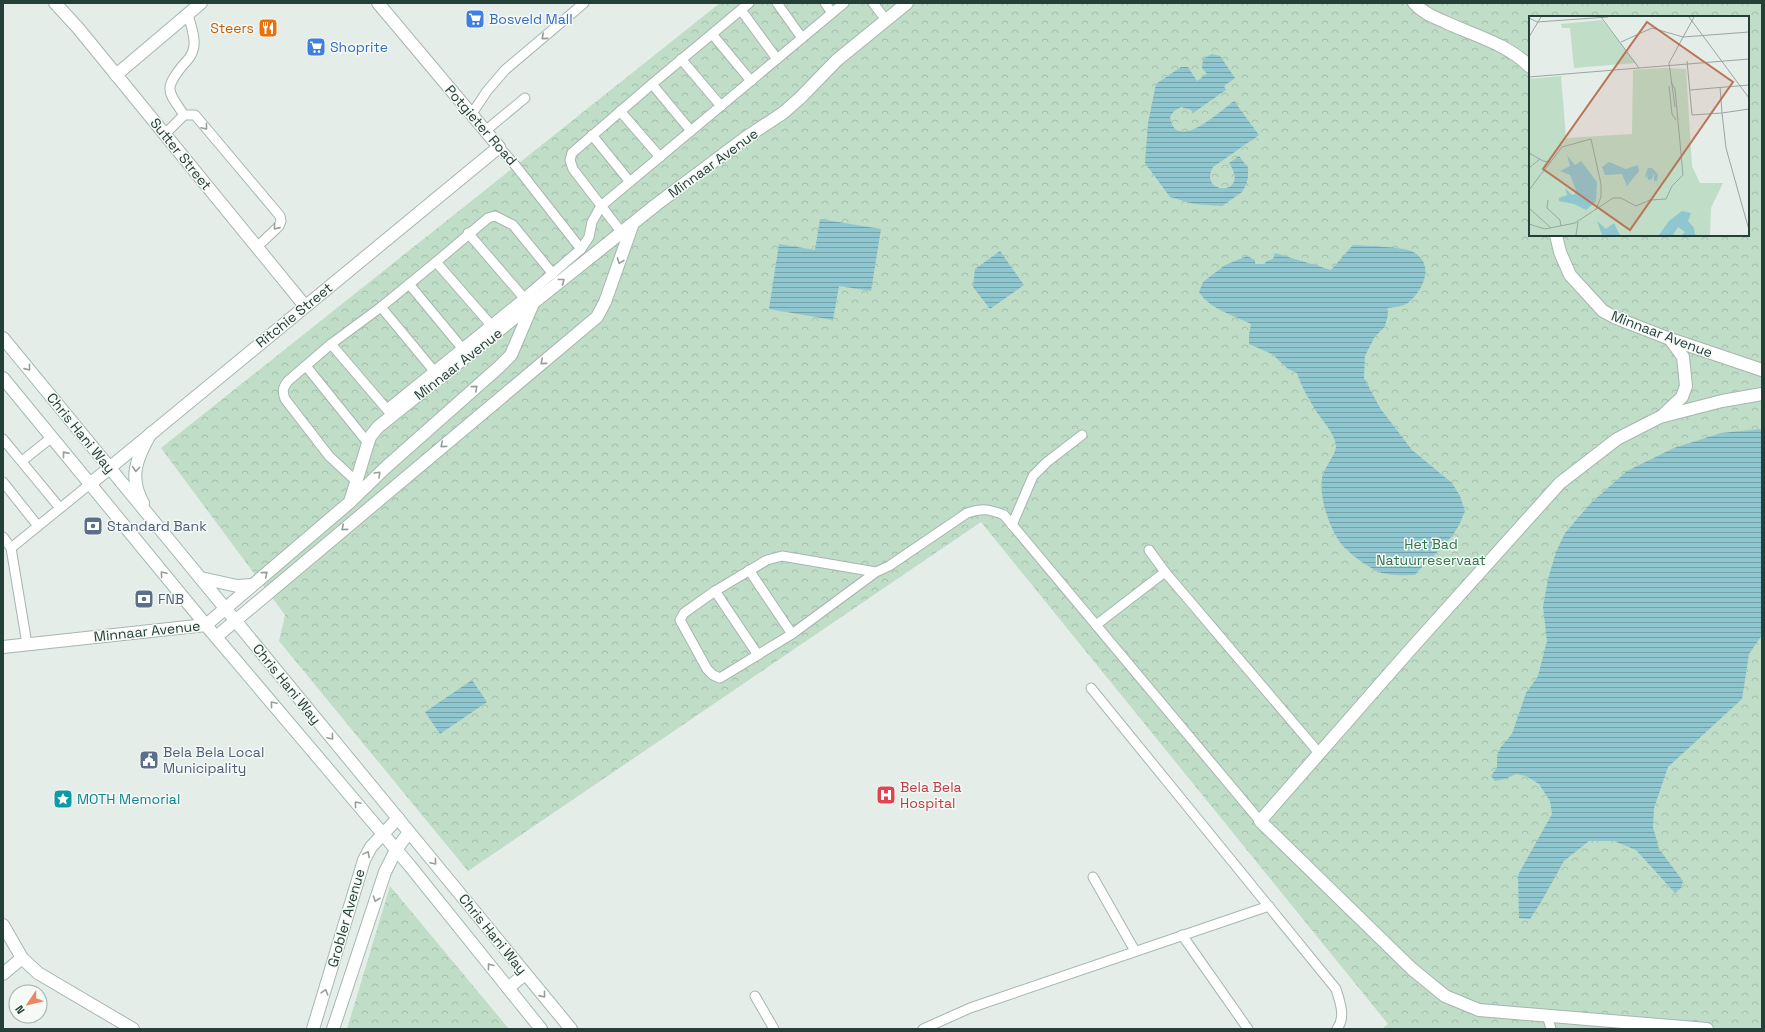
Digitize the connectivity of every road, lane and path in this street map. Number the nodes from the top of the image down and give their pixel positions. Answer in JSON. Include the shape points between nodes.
{"nodes":[{"id":1,"x":55,"y":3,"type":"edge"},
{"id":2,"x":201,"y":3,"type":"edge"},
{"id":3,"x":378,"y":3,"type":"edge"},
{"id":4,"x":584,"y":3,"type":"edge"},
{"id":5,"x":749,"y":3,"type":"edge"},
{"id":6,"x":777,"y":3,"type":"edge"},
{"id":7,"x":825,"y":3,"type":"edge"},
{"id":8,"x":844,"y":3,"type":"edge"},
{"id":9,"x":873,"y":3,"type":"edge"},
{"id":10,"x":907,"y":3,"type":"edge"},
{"id":11,"x":1414,"y":3,"type":"edge"},
{"id":12,"x":741,"y":10,"type":"junction"},
{"id":13,"x":832,"y":13,"type":"junction"},
{"id":14,"x":188,"y":14,"type":"junction"},
{"id":15,"x":886,"y":20,"type":"junction"},
{"id":16,"x":712,"y":34,"type":"junction"},
{"id":17,"x":802,"y":38,"type":"junction"},
{"id":18,"x":777,"y":59,"type":"junction"},
{"id":19,"x":681,"y":60,"type":"junction"},
{"id":20,"x":1529,"y":66,"type":"edge"},
{"id":21,"x":116,"y":75,"type":"junction"},
{"id":22,"x":751,"y":81,"type":"junction"},
{"id":23,"x":652,"y":84,"type":"junction"},
{"id":24,"x":525,"y":98,"type":"dead end"},
{"id":25,"x":721,"y":106,"type":"junction"},
{"id":26,"x":620,"y":111,"type":"junction"},
{"id":27,"x":184,"y":115,"type":"junction"},
{"id":28,"x":471,"y":115,"type":"junction"},
{"id":29,"x":485,"y":131,"type":"junction"},
{"id":30,"x":691,"y":131,"type":"junction"},
{"id":31,"x":165,"y":134,"type":"junction"},
{"id":32,"x":592,"y":135,"type":"junction"},
{"id":33,"x":499,"y":146,"type":"junction"},
{"id":34,"x":660,"y":156,"type":"junction"},
{"id":35,"x":630,"y":182,"type":"junction"},
{"id":36,"x":601,"y":206,"type":"junction"},
{"id":37,"x":633,"y":225,"type":"junction"},
{"id":38,"x":468,"y":233,"type":"junction"},
{"id":39,"x":622,"y":233,"type":"junction"},
{"id":40,"x":1556,"y":236,"type":"edge"},
{"id":41,"x":257,"y":247,"type":"junction"},
{"id":42,"x":581,"y":249,"type":"junction"},
{"id":43,"x":436,"y":262,"type":"junction"},
{"id":44,"x":553,"y":274,"type":"junction"},
{"id":45,"x":409,"y":284,"type":"junction"},
{"id":46,"x":528,"y":302,"type":"junction"},
{"id":47,"x":306,"y":306,"type":"junction"},
{"id":48,"x":381,"y":307,"type":"junction"},
{"id":49,"x":491,"y":325,"type":"junction"},
{"id":50,"x":3,"y":338,"type":"edge"},
{"id":51,"x":1670,"y":339,"type":"junction"},
{"id":52,"x":331,"y":344,"type":"junction"},
{"id":53,"x":462,"y":348,"type":"junction"},
{"id":54,"x":306,"y":366,"type":"junction"},
{"id":55,"x":1762,"y":370,"type":"edge"},
{"id":56,"x":434,"y":371,"type":"junction"},
{"id":57,"x":3,"y":378,"type":"edge"},
{"id":58,"x":1762,"y":394,"type":"edge"},
{"id":59,"x":390,"y":412,"type":"junction"},
{"id":60,"x":1660,"y":417,"type":"junction"},
{"id":61,"x":151,"y":434,"type":"junction"},
{"id":62,"x":1082,"y":435,"type":"dead end"},
{"id":63,"x":52,"y":438,"type":"junction"},
{"id":64,"x":3,"y":439,"type":"edge"},
{"id":65,"x":368,"y":442,"type":"junction"},
{"id":66,"x":22,"y":461,"type":"junction"},
{"id":67,"x":109,"y":468,"type":"junction"},
{"id":68,"x":3,"y":482,"type":"edge"},
{"id":69,"x":357,"y":482,"type":"junction"},
{"id":70,"x":90,"y":484,"type":"junction"},
{"id":71,"x":350,"y":502,"type":"junction"},
{"id":72,"x":60,"y":508,"type":"junction"},
{"id":73,"x":153,"y":521,"type":"junction"},
{"id":74,"x":1012,"y":525,"type":"junction"},
{"id":75,"x":38,"y":526,"type":"junction"},
{"id":76,"x":3,"y":537,"type":"edge"},
{"id":77,"x":12,"y":548,"type":"junction"},
{"id":78,"x":1149,"y":550,"type":"dead end"},
{"id":79,"x":749,"y":570,"type":"junction"},
{"id":80,"x":876,"y":572,"type":"junction"},
{"id":81,"x":1164,"y":572,"type":"junction"},
{"id":82,"x":201,"y":578,"type":"junction"},
{"id":83,"x":252,"y":585,"type":"junction"},
{"id":84,"x":715,"y":591,"type":"junction"},
{"id":85,"x":225,"y":608,"type":"junction"},
{"id":86,"x":235,"y":620,"type":"junction"},
{"id":87,"x":206,"y":625,"type":"junction"},
{"id":88,"x":1096,"y":625,"type":"junction"},
{"id":89,"x":792,"y":634,"type":"junction"},
{"id":90,"x":216,"y":637,"type":"junction"},
{"id":91,"x":27,"y":644,"type":"junction"},
{"id":92,"x":3,"y":647,"type":"edge"},
{"id":93,"x":758,"y":655,"type":"junction"},
{"id":94,"x":1091,"y":688,"type":"dead end"},
{"id":95,"x":1319,"y":753,"type":"junction"},
{"id":96,"x":398,"y":818,"type":"junction"},
{"id":97,"x":1260,"y":821,"type":"junction"},
{"id":98,"x":409,"y":832,"type":"junction"},
{"id":99,"x":382,"y":833,"type":"junction"},
{"id":100,"x":396,"y":850,"type":"junction"},
{"id":101,"x":1093,"y":878,"type":"dead end"},
{"id":102,"x":1269,"y":906,"type":"junction"},
{"id":103,"x":3,"y":925,"type":"edge"},
{"id":104,"x":1182,"y":935,"type":"junction"},
{"id":105,"x":1135,"y":951,"type":"junction"},
{"id":106,"x":22,"y":958,"type":"junction"},
{"id":107,"x":3,"y":974,"type":"edge"},
{"id":108,"x":525,"y":974,"type":"junction"},
{"id":109,"x":508,"y":988,"type":"junction"},
{"id":110,"x":755,"y":996,"type":"dead end"},
{"id":111,"x":1547,"y":1015,"type":"junction"},
{"id":112,"x":1669,"y":1027,"type":"edge"},
{"id":113,"x":133,"y":1029,"type":"edge"},
{"id":114,"x":314,"y":1029,"type":"edge"},
{"id":115,"x":333,"y":1029,"type":"edge"},
{"id":116,"x":541,"y":1029,"type":"edge"},
{"id":117,"x":571,"y":1029,"type":"edge"},
{"id":118,"x":774,"y":1029,"type":"edge"},
{"id":119,"x":923,"y":1029,"type":"edge"},
{"id":120,"x":1248,"y":1029,"type":"edge"},
{"id":121,"x":1337,"y":1029,"type":"edge"},
{"id":122,"x":1551,"y":1029,"type":"edge"},
{"id":123,"x":1707,"y":1029,"type":"edge"}],
"edges":[{"from":1,"to":21,"type":"street","name":"Sutter Street"},
{"from":2,"to":14,"type":"street"},
{"from":3,"to":28,"type":"street","name":"Potgieter Road"},
{"from":4,"to":28,"type":"lane","one_way":true,"via":[[504,70]]},
{"from":5,"to":12,"type":"lane"},
{"from":6,"to":17,"type":"lane"},
{"from":7,"to":13,"type":"lane"},
{"from":8,"to":13,"type":"lane"},
{"from":9,"to":15,"type":"lane"},
{"from":10,"to":15,"type":"street","name":"Minnaar Avenue"},
{"from":11,"to":20,"type":"street","via":[[1426,13],[1502,47]]},
{"from":12,"to":16,"type":"lane"},
{"from":12,"to":18,"type":"lane"},
{"from":13,"to":17,"type":"lane"},
{"from":14,"to":21,"type":"street"},
{"from":14,"to":27,"type":"lane","via":[[194,49],[169,85],[172,98]]},
{"from":15,"to":37,"type":"street","name":"Minnaar Avenue","via":[[837,60],[783,113],[745,138]]},
{"from":16,"to":19,"type":"lane"},
{"from":16,"to":22,"type":"lane"},
{"from":17,"to":18,"type":"lane"},
{"from":18,"to":22,"type":"lane"},
{"from":19,"to":23,"type":"lane"},
{"from":19,"to":25,"type":"lane"},
{"from":21,"to":31,"type":"street","name":"Sutter Street"},
{"from":22,"to":25,"type":"lane"},
{"from":23,"to":26,"type":"lane"},
{"from":23,"to":30,"type":"lane"},
{"from":24,"to":29,"type":"lane"},
{"from":25,"to":30,"type":"lane"},
{"from":26,"to":32,"type":"lane"},
{"from":26,"to":34,"type":"lane"},
{"from":27,"to":31,"type":"lane"},
{"from":27,"to":41,"type":"lane","one_way":true,"via":[[195,116],[280,216],[279,226]]},
{"from":28,"to":29,"type":"street","name":"Potgieter Road"},
{"from":29,"to":33,"type":"street","name":"Potgieter Road"},
{"from":30,"to":34,"type":"lane"},
{"from":31,"to":41,"type":"street","name":"Sutter Street"},
{"from":32,"to":35,"type":"lane"},
{"from":32,"to":36,"type":"lane","via":[[572,153],[570,160],[577,174]]},
{"from":33,"to":42,"type":"lane","name":"Potgieter Road"},
{"from":33,"to":47,"type":"street","name":"Ritchie Street"},
{"from":34,"to":35,"type":"lane"},
{"from":35,"to":36,"type":"lane"},
{"from":36,"to":39,"type":"lane"},
{"from":36,"to":42,"type":"lane","via":[[592,222],[589,237]]},
{"from":37,"to":39,"type":"street","name":"Minnaar Avenue"},
{"from":37,"to":86,"type":"street","one_way":true,"via":[[597,317]]},
{"from":38,"to":43,"type":"lane"},
{"from":38,"to":44,"type":"lane","via":[[488,218],[495,216],[506,221],[513,225]]},
{"from":38,"to":46,"type":"lane"},
{"from":46,"to":39,"type":"street","name":"Minnaar Avenue","one_way":true},
{"from":40,"to":51,"type":"street","name":"Minnaar Avenue","via":[[1570,276],[1603,311]]},
{"from":41,"to":47,"type":"street","name":"Sutter Street"},
{"from":42,"to":44,"type":"lane"},
{"from":43,"to":45,"type":"lane"},
{"from":43,"to":49,"type":"lane"},
{"from":44,"to":46,"type":"lane"},
{"from":45,"to":48,"type":"lane"},
{"from":45,"to":53,"type":"lane"},
{"from":46,"to":49,"type":"lane"},
{"from":46,"to":59,"type":"street","name":"Minnaar Avenue"},
{"from":71,"to":46,"type":"street","one_way":true,"via":[[511,355]]},
{"from":47,"to":61,"type":"street","name":"Ritchie Street"},
{"from":48,"to":52,"type":"lane"},
{"from":48,"to":56,"type":"lane"},
{"from":49,"to":53,"type":"lane"},
{"from":50,"to":67,"type":"street","name":"Chris Hani Way","one_way":true},
{"from":51,"to":55,"type":"street","name":"Minnaar Avenue"},
{"from":51,"to":60,"type":"street","via":[[1683,357],[1686,386],[1682,397]]},
{"from":52,"to":54,"type":"lane"},
{"from":52,"to":59,"type":"lane"},
{"from":53,"to":56,"type":"lane"},
{"from":54,"to":65,"type":"lane"},
{"from":54,"to":69,"type":"lane","via":[[284,386],[285,399],[329,456]]},
{"from":56,"to":59,"type":"lane"},
{"from":57,"to":63,"type":"street","name":"Chris Hani Way"},
{"from":58,"to":60,"type":"street"},
{"from":59,"to":65,"type":"street","name":"Minnaar Avenue"},
{"from":60,"to":95,"type":"street","via":[[1617,439],[1560,483]]},
{"from":61,"to":67,"type":"street","name":"Ritchie Street"},
{"from":61,"to":73,"type":"street","one_way":true,"via":[[136,464],[135,480],[139,497]]},
{"from":62,"to":74,"type":"lane","via":[[1033,476]]},
{"from":63,"to":66,"type":"lane"},
{"from":70,"to":63,"type":"street","name":"Chris Hani Way","one_way":true},
{"from":64,"to":66,"type":"lane"},
{"from":65,"to":69,"type":"street","name":"Minnaar Avenue"},
{"from":66,"to":72,"type":"lane"},
{"from":67,"to":70,"type":"street","name":"Ritchie Street"},
{"from":67,"to":73,"type":"street","name":"Chris Hani Way"},
{"from":68,"to":75,"type":"lane"},
{"from":69,"to":71,"type":"street","name":"Minnaar Avenue"},
{"from":70,"to":72,"type":"lane"},
{"from":87,"to":70,"type":"street","name":"Chris Hani Way","one_way":true},
{"from":83,"to":71,"type":"street","name":"Minnaar Avenue","one_way":true},
{"from":72,"to":75,"type":"lane"},
{"from":73,"to":82,"type":"street","name":"Chris Hani Way"},
{"from":74,"to":80,"type":"lane","via":[[1004,515],[989,509],[978,509],[967,513],[889,566]]},
{"from":74,"to":88,"type":"lane"},
{"from":75,"to":77,"type":"lane"},
{"from":76,"to":77,"type":"lane"},
{"from":77,"to":91,"type":"lane"},
{"from":78,"to":81,"type":"lane"},
{"from":79,"to":80,"type":"lane","via":[[767,560],[782,556]]},
{"from":79,"to":84,"type":"lane"},
{"from":79,"to":89,"type":"lane"},
{"from":80,"to":89,"type":"lane"},
{"from":81,"to":88,"type":"lane"},
{"from":81,"to":95,"type":"lane"},
{"from":82,"to":83,"type":"street","via":[[237,586]]},
{"from":82,"to":85,"type":"street","name":"Chris Hani Way"},
{"from":83,"to":85,"type":"street","name":"Minnaar Avenue"},
{"from":84,"to":93,"type":"lane"},
{"from":84,"to":93,"type":"lane","via":[[684,613],[680,620],[707,669],[720,678]]},
{"from":85,"to":86,"type":"street","name":"Chris Hani Way"},
{"from":85,"to":87,"type":"street","name":"Minnaar Avenue"},
{"from":86,"to":90,"type":"street"},
{"from":86,"to":96,"type":"street","name":"Chris Hani Way","one_way":true},
{"from":87,"to":90,"type":"street","name":"Chris Hani Way"},
{"from":87,"to":91,"type":"street","name":"Minnaar Avenue"},
{"from":88,"to":97,"type":"lane"},
{"from":89,"to":93,"type":"lane"},
{"from":99,"to":90,"type":"street","name":"Chris Hani Way","one_way":true},
{"from":91,"to":92,"type":"street","name":"Minnaar Avenue"},
{"from":94,"to":102,"type":"lane"},
{"from":95,"to":97,"type":"street"},
{"from":96,"to":98,"type":"street","name":"Chris Hani Way"},
{"from":96,"to":99,"type":"street","name":"Grobler Avenue"},
{"from":97,"to":111,"type":"street","via":[[1412,969],[1445,996],[1479,1010]]},
{"from":98,"to":100,"type":"street","name":"Grobler Avenue"},
{"from":98,"to":108,"type":"street","name":"Chris Hani Way","one_way":true},
{"from":99,"to":100,"type":"street","name":"Chris Hani Way"},
{"from":114,"to":99,"type":"street","name":"Grobler Avenue","one_way":true,"via":[[364,860]]},
{"from":109,"to":100,"type":"street","name":"Chris Hani Way","one_way":true},
{"from":100,"to":115,"type":"street","name":"Grobler Avenue","one_way":true,"via":[[385,872]]},
{"from":101,"to":105,"type":"lane"},
{"from":102,"to":104,"type":"lane"},
{"from":102,"to":121,"type":"lane","via":[[1336,989],[1342,1007],[1342,1023]]},
{"from":103,"to":106,"type":"street"},
{"from":104,"to":105,"type":"lane"},
{"from":104,"to":120,"type":"lane"},
{"from":105,"to":119,"type":"lane","via":[[970,1008]]},
{"from":106,"to":107,"type":"street"},
{"from":106,"to":113,"type":"street","via":[[38,973]]},
{"from":108,"to":109,"type":"street"},
{"from":108,"to":117,"type":"street","name":"Chris Hani Way","one_way":true},
{"from":109,"to":116,"type":"street","name":"Chris Hani Way"},
{"from":110,"to":118,"type":"lane"},
{"from":111,"to":112,"type":"street"},
{"from":111,"to":122,"type":"lane"},
{"from":112,"to":123,"type":"street"}]}
